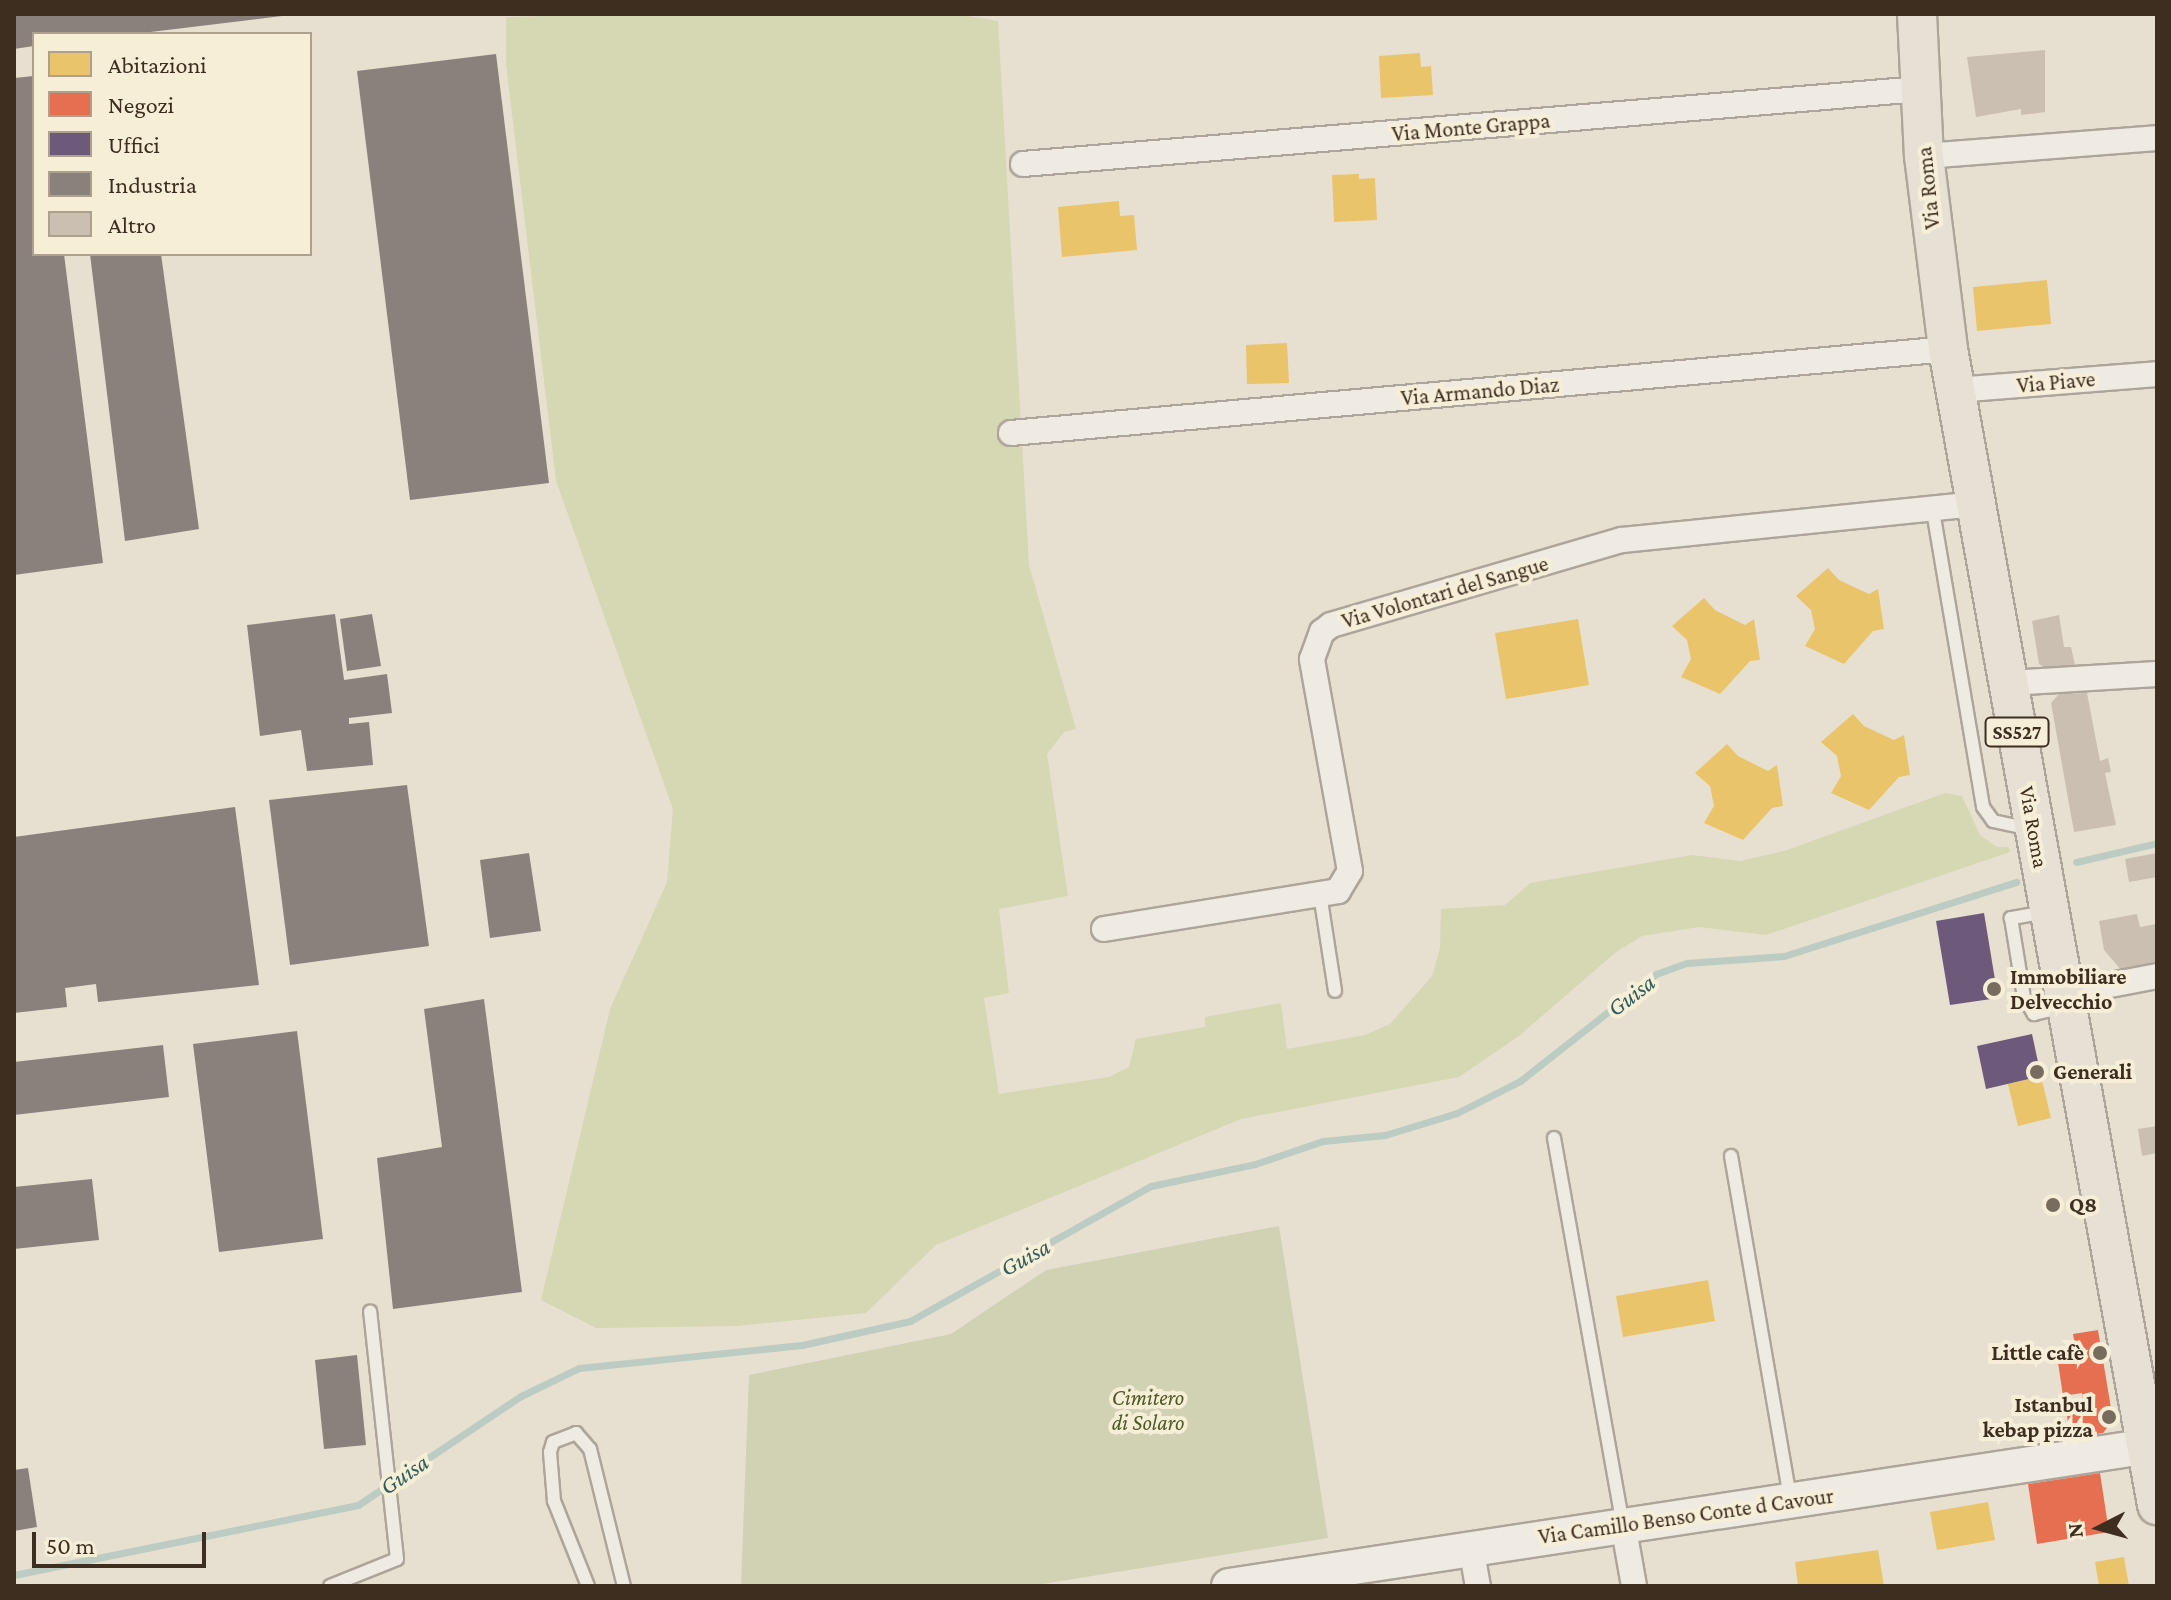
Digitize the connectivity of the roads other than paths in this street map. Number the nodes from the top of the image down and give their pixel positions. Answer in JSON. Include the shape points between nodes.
{"nodes":[{"id":1,"x":1917,"y":14,"type":"edge"},
{"id":2,"x":1919,"y":89,"type":"junction"},
{"id":3,"x":2157,"y":138,"type":"edge"},
{"id":4,"x":1924,"y":156,"type":"junction"},
{"id":5,"x":1023,"y":164,"type":"dead end"},
{"id":6,"x":1948,"y":349,"type":"junction"},
{"id":7,"x":2157,"y":374,"type":"edge"},
{"id":8,"x":1955,"y":390,"type":"junction"},
{"id":9,"x":1011,"y":433,"type":"dead end"},
{"id":10,"x":1975,"y":504,"type":"junction"},
{"id":11,"x":1933,"y":511,"type":"junction"},
{"id":12,"x":2157,"y":674,"type":"edge"},
{"id":13,"x":2009,"y":683,"type":"junction"},
{"id":14,"x":2035,"y":829,"type":"junction"},
{"id":15,"x":1320,"y":894,"type":"junction"},
{"id":16,"x":1104,"y":929,"type":"dead end"},
{"id":17,"x":2157,"y":976,"type":"edge"},
{"id":18,"x":1335,"y":991,"type":"dead end"},
{"id":19,"x":2065,"y":1001,"type":"junction"},
{"id":20,"x":1554,"y":1138,"type":"dead end"},
{"id":21,"x":1731,"y":1156,"type":"dead end"},
{"id":22,"x":370,"y":1311,"type":"dead end"},
{"id":23,"x":2150,"y":1446,"type":"edge"},
{"id":24,"x":1790,"y":1501,"type":"junction"},
{"id":25,"x":2157,"y":1505,"type":"edge"},
{"id":26,"x":1623,"y":1524,"type":"junction"},
{"id":27,"x":1471,"y":1547,"type":"junction"},
{"id":28,"x":330,"y":1586,"type":"edge"},
{"id":29,"x":588,"y":1586,"type":"edge"},
{"id":30,"x":624,"y":1586,"type":"edge"},
{"id":31,"x":1229,"y":1586,"type":"edge"},
{"id":32,"x":1478,"y":1586,"type":"edge"},
{"id":33,"x":1634,"y":1586,"type":"edge"}],
"edges":[{"from":1,"to":2,"type":"main road","name":"Via Roma","number":"SS527"},
{"from":2,"to":4,"type":"main road","name":"Via Roma","number":"SS527"},
{"from":2,"to":5,"type":"street","name":"Via Monte Grappa"},
{"from":3,"to":4,"type":"street"},
{"from":4,"to":6,"type":"main road","name":"Via Roma","number":"SS527"},
{"from":6,"to":8,"type":"main road","name":"Via Roma","number":"SS527"},
{"from":6,"to":9,"type":"street","name":"Via Armando Diaz"},
{"from":7,"to":8,"type":"street","name":"Via Piave"},
{"from":8,"to":10,"type":"main road","name":"Via Roma","number":"SS527"},
{"from":10,"to":11,"type":"street","name":"Via Volontari del Sangue"},
{"from":10,"to":13,"type":"main road","name":"Via Roma","number":"SS527"},
{"from":11,"to":14,"type":"lane","via":[[1983,807],[1993,821]]},
{"from":11,"to":15,"type":"street","name":"Via Volontari del Sangue","via":[[1622,540],[1331,625],[1322,632],[1312,659],[1350,871],[1338,891]]},
{"from":12,"to":13,"type":"street"},
{"from":13,"to":14,"type":"main road","name":"Via Roma","number":"SS527"},
{"from":14,"to":19,"type":"main road","name":"Via Roma","number":"SS527"},
{"from":15,"to":16,"type":"street","name":"Via Volontari del Sangue"},
{"from":15,"to":18,"type":"lane"},
{"from":17,"to":19,"type":"street"},
{"from":19,"to":23,"type":"main road","name":"Via Roma","number":"SS527"},
{"from":20,"to":26,"type":"lane"},
{"from":21,"to":24,"type":"lane"},
{"from":22,"to":28,"type":"lane","via":[[397,1559]]},
{"from":23,"to":24,"type":"street","name":"Via Camillo Benso Conte d Cavour"},
{"from":23,"to":25,"type":"main road","number":"SS527"},
{"from":24,"to":26,"type":"street","name":"Via Camillo Benso Conte d Cavour"},
{"from":26,"to":27,"type":"street","name":"Via Camillo Benso Conte d Cavour"},
{"from":26,"to":33,"type":"street"},
{"from":27,"to":31,"type":"street","name":"Via Camillo Benso Conte d Cavour"},
{"from":27,"to":32,"type":"street"},
{"from":29,"to":30,"type":"lane","via":[[554,1501],[550,1460],[553,1442],[576,1433],[590,1449]]}]}
